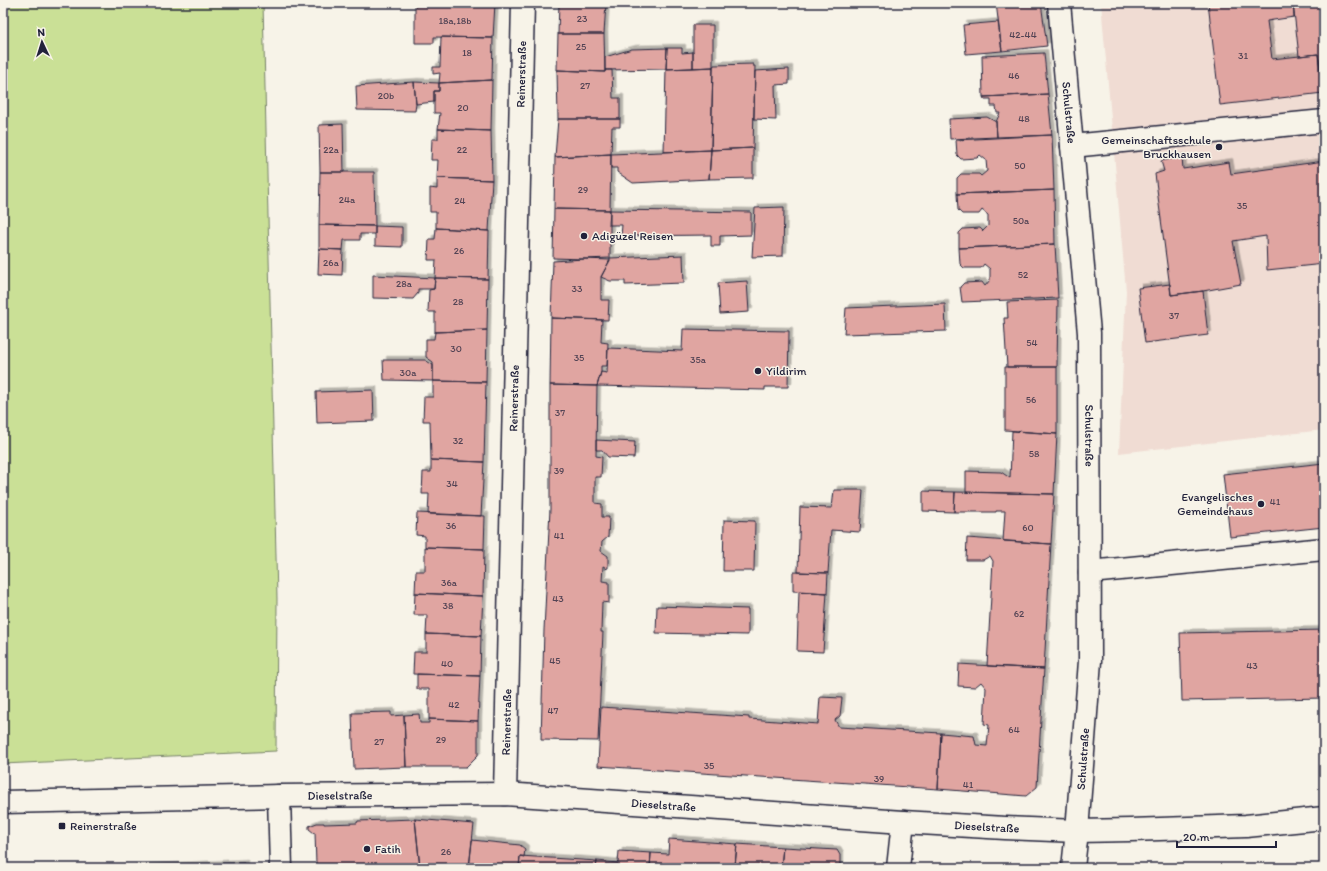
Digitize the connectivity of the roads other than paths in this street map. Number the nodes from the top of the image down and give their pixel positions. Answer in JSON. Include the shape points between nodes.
{"nodes":[{"id":1,"x":523,"y":3,"type":"edge"},
{"id":2,"x":1059,"y":3,"type":"edge"},
{"id":3,"x":1324,"y":121,"type":"edge"},
{"id":4,"x":1072,"y":146,"type":"junction"},
{"id":5,"x":1324,"y":549,"type":"edge"},
{"id":6,"x":1090,"y":572,"type":"junction"},
{"id":7,"x":505,"y":794,"type":"junction"},
{"id":8,"x":279,"y":796,"type":"junction"},
{"id":9,"x":3,"y":802,"type":"edge"},
{"id":10,"x":1324,"y":818,"type":"edge"},
{"id":11,"x":903,"y":822,"type":"junction"},
{"id":12,"x":1077,"y":831,"type":"junction"},
{"id":13,"x":281,"y":868,"type":"edge"},
{"id":14,"x":898,"y":868,"type":"edge"},
{"id":15,"x":1073,"y":868,"type":"edge"}],
"edges":[{"from":1,"to":7,"type":"street","name":"Reinerstraße"},
{"from":2,"to":4,"type":"street","name":"Schulstraße"},
{"from":3,"to":4,"type":"street"},
{"from":4,"to":6,"type":"street","name":"Schulstraße","via":[[1088,332]]},
{"from":5,"to":6,"type":"street"},
{"from":6,"to":12,"type":"street","name":"Schulstraße","via":[[1090,661]]},
{"from":7,"to":8,"type":"street","name":"Dieselstraße"},
{"from":7,"to":11,"type":"street","name":"Dieselstraße"},
{"from":8,"to":9,"type":"street","name":"Dieselstraße"},
{"from":8,"to":13,"type":"street"},
{"from":10,"to":12,"type":"street","name":"Dieselstraße","via":[[1246,826]]},
{"from":11,"to":12,"type":"street","name":"Dieselstraße"},
{"from":11,"to":14,"type":"street"},
{"from":12,"to":15,"type":"street","name":"Schulstraße"}]}
